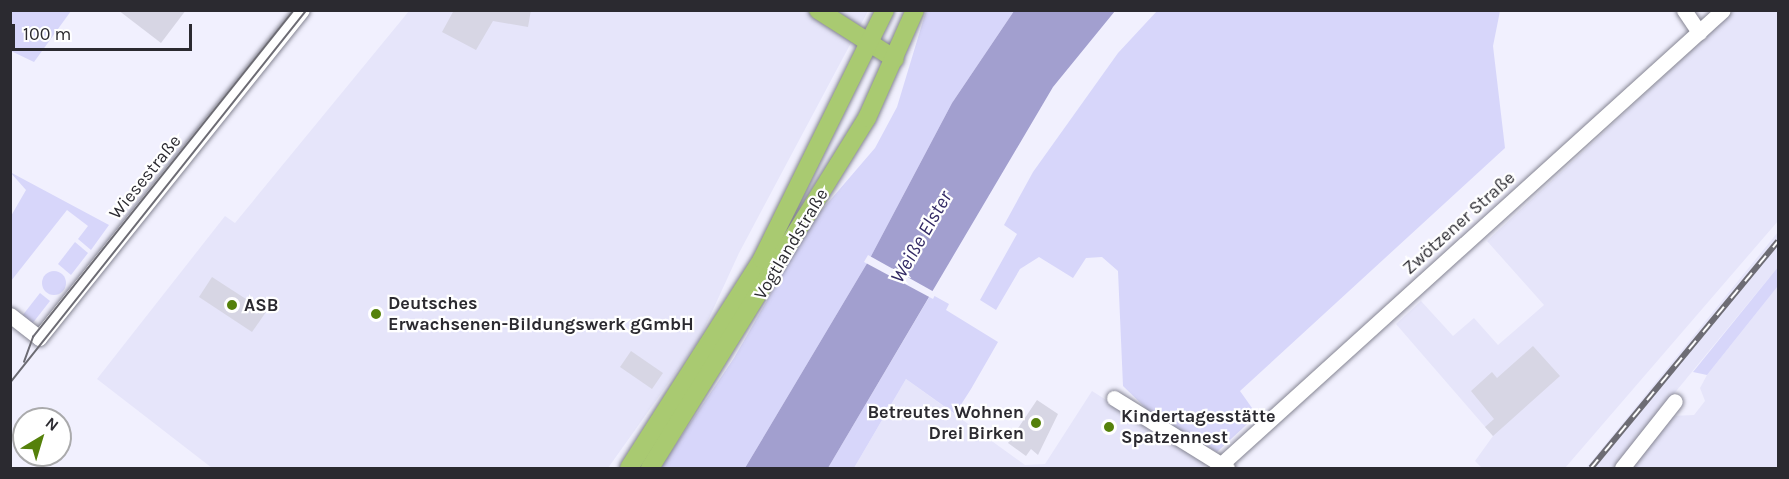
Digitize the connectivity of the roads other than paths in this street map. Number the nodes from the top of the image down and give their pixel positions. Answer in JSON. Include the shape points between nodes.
{"nodes":[{"id":1,"x":302,"y":10,"type":"edge"},
{"id":2,"x":818,"y":10,"type":"edge"},
{"id":3,"x":885,"y":10,"type":"edge"},
{"id":4,"x":915,"y":10,"type":"edge"},
{"id":5,"x":1684,"y":10,"type":"edge"},
{"id":6,"x":1723,"y":10,"type":"edge"},
{"id":7,"x":1700,"y":32,"type":"junction"},
{"id":8,"x":870,"y":45,"type":"junction"},
{"id":9,"x":896,"y":59,"type":"junction"},
{"id":10,"x":10,"y":315,"type":"edge"},
{"id":11,"x":1113,"y":398,"type":"dead end"},
{"id":12,"x":1675,"y":401,"type":"dead end"},
{"id":13,"x":1221,"y":467,"type":"edge"},
{"id":14,"x":628,"y":468,"type":"edge"},
{"id":15,"x":650,"y":468,"type":"edge"},
{"id":16,"x":1622,"y":468,"type":"edge"}],
"edges":[{"from":1,"to":10,"type":"street","name":"Wiesestraße","via":[[39,338]]},
{"from":2,"to":8,"type":"main road"},
{"from":3,"to":8,"type":"main road","name":"Vogtlandstraße"},
{"from":4,"to":9,"type":"main road","name":"Vogtlandstraße"},
{"from":5,"to":7,"type":"street"},
{"from":6,"to":7,"type":"street","name":"Zwötzener Straße"},
{"from":7,"to":13,"type":"street","name":"Zwötzener Straße"},
{"from":8,"to":9,"type":"main road"},
{"from":8,"to":14,"type":"main road","name":"Vogtlandstraße","via":[[762,259]]},
{"from":9,"to":15,"type":"main road","name":"Vogtlandstraße","via":[[849,148]]},
{"from":11,"to":13,"type":"street"},
{"from":12,"to":16,"type":"street"}]}
